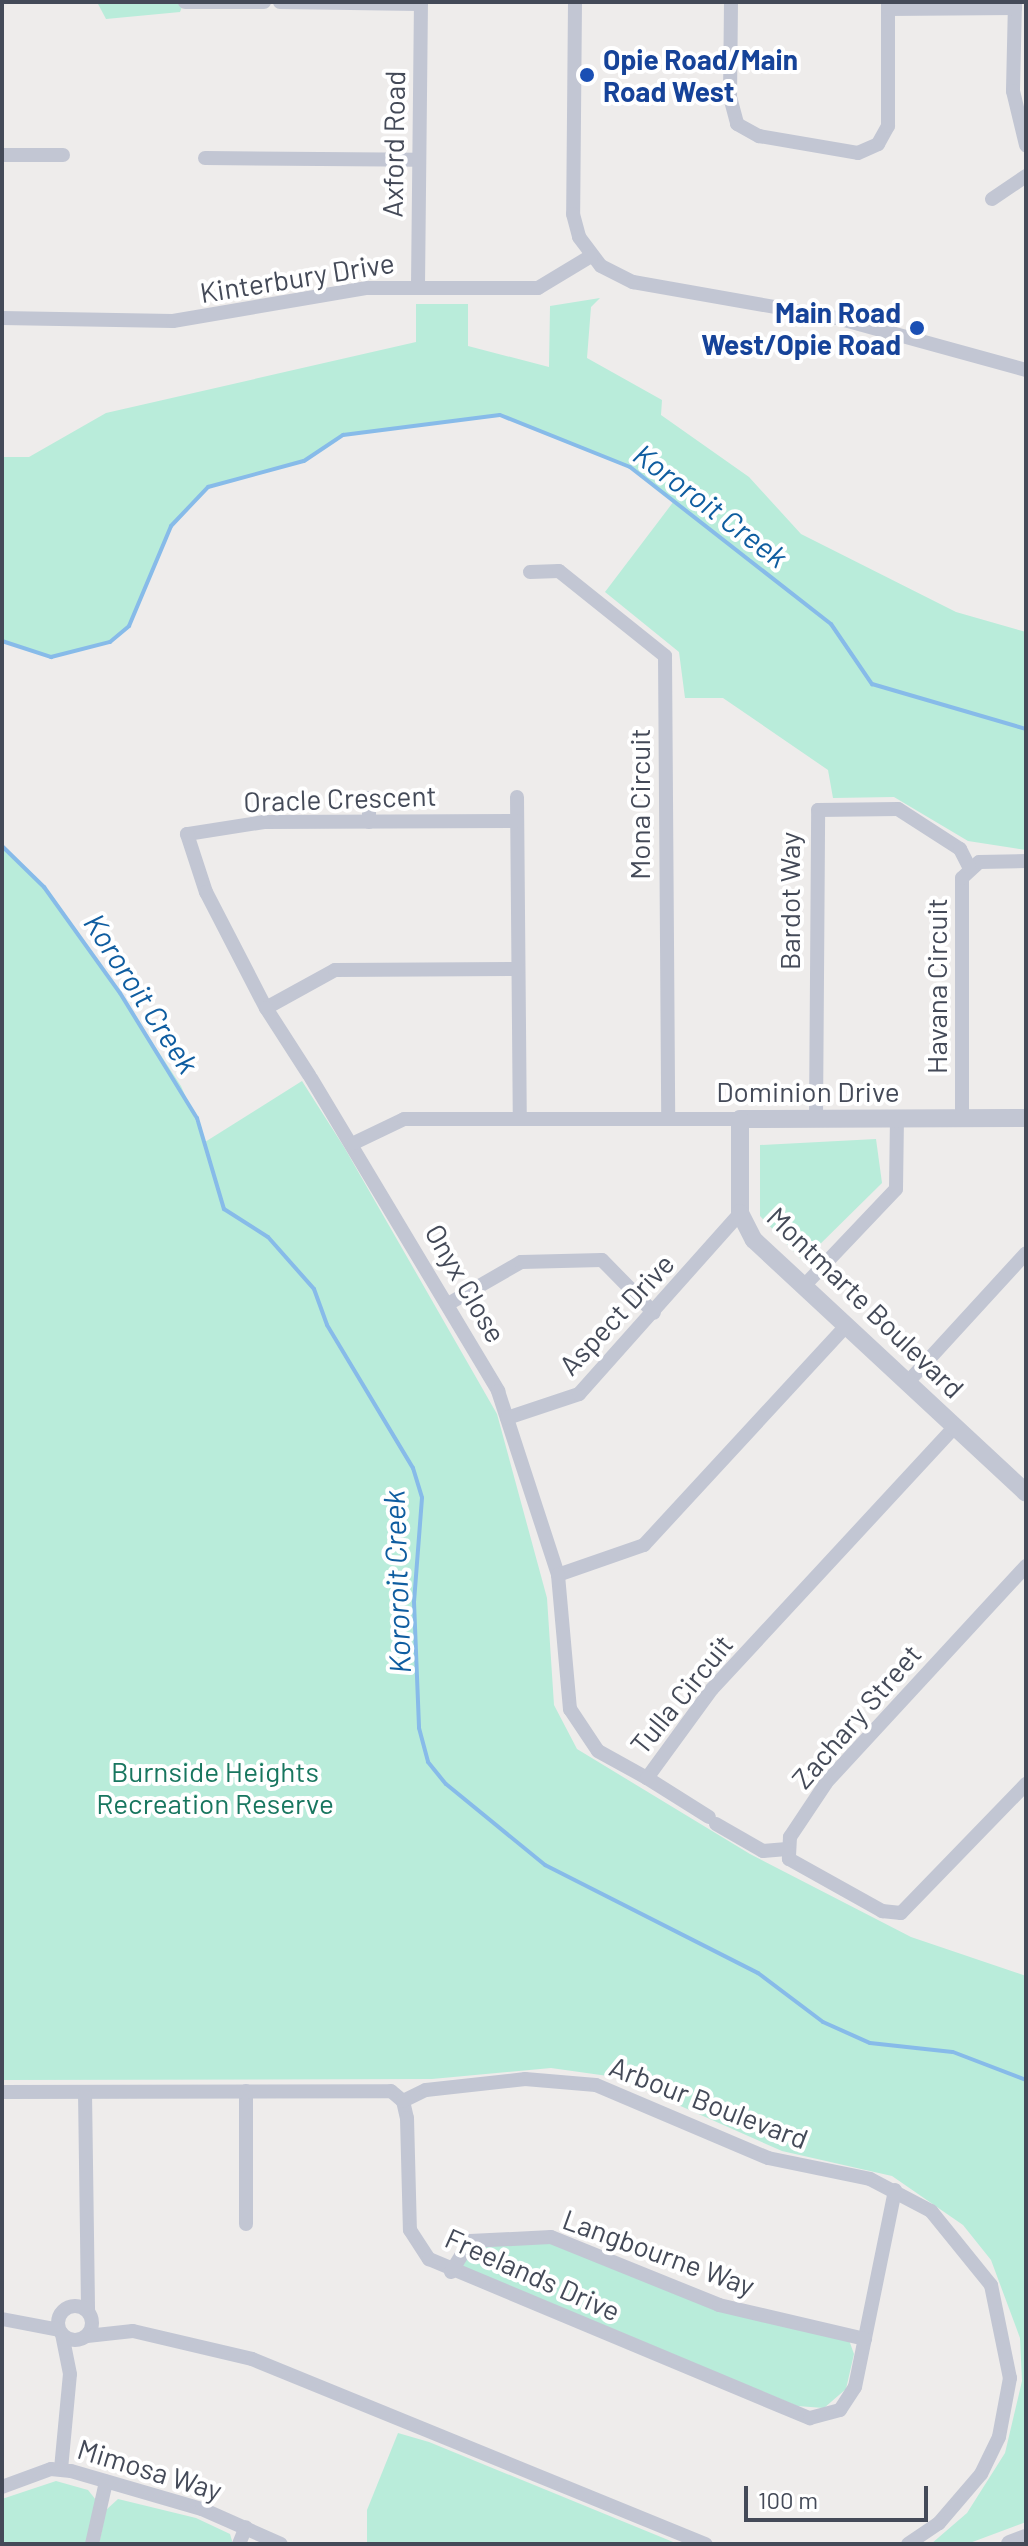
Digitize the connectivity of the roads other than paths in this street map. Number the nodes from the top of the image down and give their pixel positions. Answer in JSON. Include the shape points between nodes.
{"nodes":[{"id":1,"x":185,"y":2,"type":"edge"},
{"id":2,"x":264,"y":2,"type":"edge"},
{"id":3,"x":280,"y":2,"type":"edge"},
{"id":4,"x":575,"y":2,"type":"edge"},
{"id":5,"x":731,"y":2,"type":"edge"},
{"id":6,"x":421,"y":3,"type":"edge"},
{"id":7,"x":888,"y":5,"type":"edge"},
{"id":8,"x":1015,"y":5,"type":"edge"},
{"id":9,"x":1020,"y":90,"type":"edge"},
{"id":10,"x":1026,"y":145,"type":"edge"},
{"id":11,"x":2,"y":155,"type":"edge"},
{"id":12,"x":63,"y":155,"type":"dead end"},
{"id":13,"x":205,"y":158,"type":"dead end"},
{"id":14,"x":419,"y":160,"type":"junction"},
{"id":15,"x":1026,"y":176,"type":"edge"},
{"id":16,"x":992,"y":199,"type":"dead end"},
{"id":17,"x":591,"y":256,"type":"junction"},
{"id":18,"x":418,"y":286,"type":"junction"},
{"id":19,"x":2,"y":318,"type":"edge"},
{"id":20,"x":1026,"y":370,"type":"edge"},
{"id":21,"x":530,"y":572,"type":"dead end"},
{"id":22,"x":517,"y":797,"type":"dead end"},
{"id":23,"x":369,"y":798,"type":"dead end"},
{"id":24,"x":517,"y":821,"type":"junction"},
{"id":25,"x":369,"y":822,"type":"junction"},
{"id":26,"x":1026,"y":861,"type":"edge"},
{"id":27,"x":969,"y":867,"type":"junction"},
{"id":28,"x":518,"y":969,"type":"junction"},
{"id":29,"x":266,"y":1008,"type":"junction"},
{"id":30,"x":310,"y":1076,"type":"joint"},
{"id":31,"x":897,"y":1118,"type":"junction"},
{"id":32,"x":962,"y":1118,"type":"junction"},
{"id":33,"x":1026,"y":1118,"type":"edge"},
{"id":34,"x":520,"y":1119,"type":"junction"},
{"id":35,"x":668,"y":1119,"type":"junction"},
{"id":36,"x":740,"y":1119,"type":"junction"},
{"id":37,"x":816,"y":1119,"type":"junction"},
{"id":38,"x":354,"y":1143,"type":"junction"},
{"id":39,"x":740,"y":1213,"type":"junction"},
{"id":40,"x":1026,"y":1253,"type":"edge"},
{"id":41,"x":803,"y":1287,"type":"junction"},
{"id":42,"x":448,"y":1304,"type":"junction"},
{"id":43,"x":654,"y":1313,"type":"junction"},
{"id":44,"x":846,"y":1326,"type":"junction"},
{"id":45,"x":907,"y":1383,"type":"junction"},
{"id":46,"x":507,"y":1418,"type":"junction"},
{"id":47,"x":955,"y":1427,"type":"junction"},
{"id":48,"x":1023,"y":1485,"type":"edge"},
{"id":49,"x":541,"y":1530,"type":"joint"},
{"id":50,"x":1026,"y":1566,"type":"edge"},
{"id":51,"x":558,"y":1575,"type":"junction"},
{"id":52,"x":647,"y":1778,"type":"junction"},
{"id":53,"x":1026,"y":1784,"type":"edge"},
{"id":54,"x":787,"y":1849,"type":"junction"},
{"id":55,"x":246,"y":2091,"type":"junction"},
{"id":56,"x":2,"y":2092,"type":"edge"},
{"id":57,"x":85,"y":2092,"type":"junction"},
{"id":58,"x":403,"y":2101,"type":"junction"},
{"id":59,"x":895,"y":2190,"type":"junction"},
{"id":60,"x":246,"y":2224,"type":"dead end"},
{"id":61,"x":84,"y":2252,"type":"junction"},
{"id":62,"x":451,"y":2272,"type":"junction"},
{"id":63,"x":64,"y":2310,"type":"junction"},
{"id":64,"x":90,"y":2314,"type":"junction"},
{"id":65,"x":2,"y":2319,"type":"edge"},
{"id":66,"x":19,"y":2319,"type":"junction"},
{"id":67,"x":133,"y":2331,"type":"junction"},
{"id":68,"x":60,"y":2332,"type":"junction"},
{"id":69,"x":86,"y":2337,"type":"junction"},
{"id":70,"x":865,"y":2339,"type":"junction"},
{"id":71,"x":70,"y":2385,"type":"junction"},
{"id":72,"x":61,"y":2469,"type":"junction"},
{"id":73,"x":106,"y":2482,"type":"junction"},
{"id":74,"x":2,"y":2487,"type":"edge"},
{"id":75,"x":246,"y":2527,"type":"junction"},
{"id":76,"x":1026,"y":2538,"type":"edge"},
{"id":77,"x":92,"y":2544,"type":"edge"},
{"id":78,"x":239,"y":2544,"type":"edge"},
{"id":79,"x":281,"y":2544,"type":"edge"},
{"id":80,"x":706,"y":2544,"type":"edge"},
{"id":81,"x":908,"y":2544,"type":"edge"},
{"id":82,"x":1010,"y":2544,"type":"edge"}],
"edges":[{"from":1,"to":2,"type":"street"},
{"from":3,"to":6,"type":"street"},
{"from":4,"to":17,"type":"street","via":[[572,198],[579,237]]},
{"from":5,"to":7,"type":"street","via":[[730,97],[737,124],[759,136],[858,153],[878,144],[888,126]]},
{"from":6,"to":14,"type":"street","name":"Axford Road"},
{"from":7,"to":8,"type":"street"},
{"from":8,"to":9,"type":"street"},
{"from":9,"to":10,"type":"street"},
{"from":11,"to":12,"type":"street"},
{"from":13,"to":14,"type":"street"},
{"from":14,"to":18,"type":"street","name":"Axford Road"},
{"from":15,"to":16,"type":"street"},
{"from":17,"to":18,"type":"street","name":"Kinterbury Drive","via":[[538,288]]},
{"from":17,"to":20,"type":"street","via":[[633,282],[837,318]]},
{"from":18,"to":19,"type":"street","name":"Kinterbury Drive","via":[[367,288],[198,319]]},
{"from":21,"to":35,"type":"street","name":"Mona Circuit","via":[[559,571],[665,656]]},
{"from":22,"to":24,"type":"street"},
{"from":23,"to":25,"type":"street"},
{"from":24,"to":25,"type":"street","name":"Oracle Crescent"},
{"from":24,"to":28,"type":"street"},
{"from":25,"to":29,"type":"street","name":"Oracle Crescent","via":[[188,827],[206,892]]},
{"from":26,"to":27,"type":"street","name":"Havana Circuit"},
{"from":27,"to":32,"type":"street","name":"Havana Circuit","via":[[962,878]]},
{"from":27,"to":37,"type":"street","name":"Bardot Way","via":[[960,849],[898,809],[818,810]]},
{"from":28,"to":29,"type":"street","via":[[335,970]]},
{"from":28,"to":34,"type":"street"},
{"from":29,"to":30,"type":"street","name":"Oracle Crescent"},
{"from":30,"to":38,"type":"street","name":"Onyx Close"},
{"from":31,"to":32,"type":"street","name":"Dominion Drive"},
{"from":31,"to":37,"type":"street","name":"Dominion Drive"},
{"from":31,"to":41,"type":"street","via":[[896,1189]]},
{"from":32,"to":33,"type":"street","name":"Dominion Drive"},
{"from":34,"to":35,"type":"street","name":"Dominion Drive"},
{"from":34,"to":38,"type":"street","name":"Dominion Drive","via":[[404,1119]]},
{"from":35,"to":36,"type":"street","name":"Dominion Drive"},
{"from":36,"to":37,"type":"street","name":"Dominion Drive"},
{"from":36,"to":39,"type":"street","name":"Montmarte Boulevard"},
{"from":38,"to":42,"type":"street","name":"Onyx Close"},
{"from":39,"to":41,"type":"street","name":"Montmarte Boulevard","via":[[754,1240]]},
{"from":39,"to":43,"type":"street","name":"Aspect Drive"},
{"from":40,"to":45,"type":"street"},
{"from":41,"to":44,"type":"street","name":"Montmarte Boulevard"},
{"from":42,"to":43,"type":"street","via":[[521,1262],[602,1260]]},
{"from":42,"to":46,"type":"street","name":"Onyx Close"},
{"from":43,"to":46,"type":"street","name":"Aspect Drive","via":[[579,1394]]},
{"from":44,"to":45,"type":"street","name":"Montmarte Boulevard"},
{"from":44,"to":51,"type":"street","via":[[644,1545]]},
{"from":45,"to":47,"type":"street","name":"Montmarte Boulevard"},
{"from":46,"to":49,"type":"street","name":"Onyx Close"},
{"from":47,"to":48,"type":"street","name":"Montmarte Boulevard"},
{"from":47,"to":52,"type":"street","name":"Tulla Circuit","via":[[712,1689]]},
{"from":49,"to":51,"type":"street","name":"Tulla Circuit"},
{"from":50,"to":54,"type":"street","name":"Zachary Street","via":[[826,1783]]},
{"from":51,"to":52,"type":"street","name":"Tulla Circuit","via":[[570,1709],[598,1751]]},
{"from":52,"to":54,"type":"street","via":[[763,1851]]},
{"from":53,"to":54,"type":"street","via":[[901,1913],[882,1911],[794,1866]]},
{"from":55,"to":57,"type":"street"},
{"from":55,"to":58,"type":"street","via":[[381,2090]]},
{"from":55,"to":60,"type":"street"},
{"from":56,"to":57,"type":"street"},
{"from":57,"to":61,"type":"street"},
{"from":58,"to":59,"type":"street","name":"Arbour Boulevard","via":[[426,2090],[525,2079],[596,2085],[768,2158]]},
{"from":58,"to":62,"type":"street","name":"Freelands Drive","via":[[410,2230],[423,2253]]},
{"from":59,"to":70,"type":"street","name":"Freelands Drive"},
{"from":59,"to":81,"type":"street","name":"Arbour Boulevard","via":[[948,2226],[982,2269],[1002,2318],[1010,2378],[999,2437],[981,2474],[939,2523]]},
{"from":61,"to":63,"type":"street"},
{"from":61,"to":64,"type":"street"},
{"from":62,"to":70,"type":"street","name":"Langbourne Way","via":[[470,2241],[551,2237],[719,2305]]},
{"from":62,"to":70,"type":"street","name":"Freelands Drive","via":[[810,2418],[834,2413],[851,2397]]},
{"from":63,"to":64,"type":"street"},
{"from":63,"to":66,"type":"street"},
{"from":63,"to":68,"type":"street"},
{"from":64,"to":67,"type":"street"},
{"from":64,"to":69,"type":"street"},
{"from":65,"to":66,"type":"street"},
{"from":66,"to":68,"type":"street"},
{"from":67,"to":69,"type":"street"},
{"from":67,"to":80,"type":"street","via":[[282,2370]]},
{"from":68,"to":69,"type":"street"},
{"from":68,"to":71,"type":"street"},
{"from":69,"to":71,"type":"street"},
{"from":71,"to":72,"type":"street"},
{"from":72,"to":73,"type":"street","name":"Mimosa Way"},
{"from":72,"to":74,"type":"street","name":"Mimosa Way"},
{"from":73,"to":75,"type":"street","name":"Mimosa Way"},
{"from":73,"to":77,"type":"street"},
{"from":75,"to":78,"type":"street"},
{"from":75,"to":79,"type":"street","name":"Mimosa Way"},
{"from":76,"to":82,"type":"street"}]}
